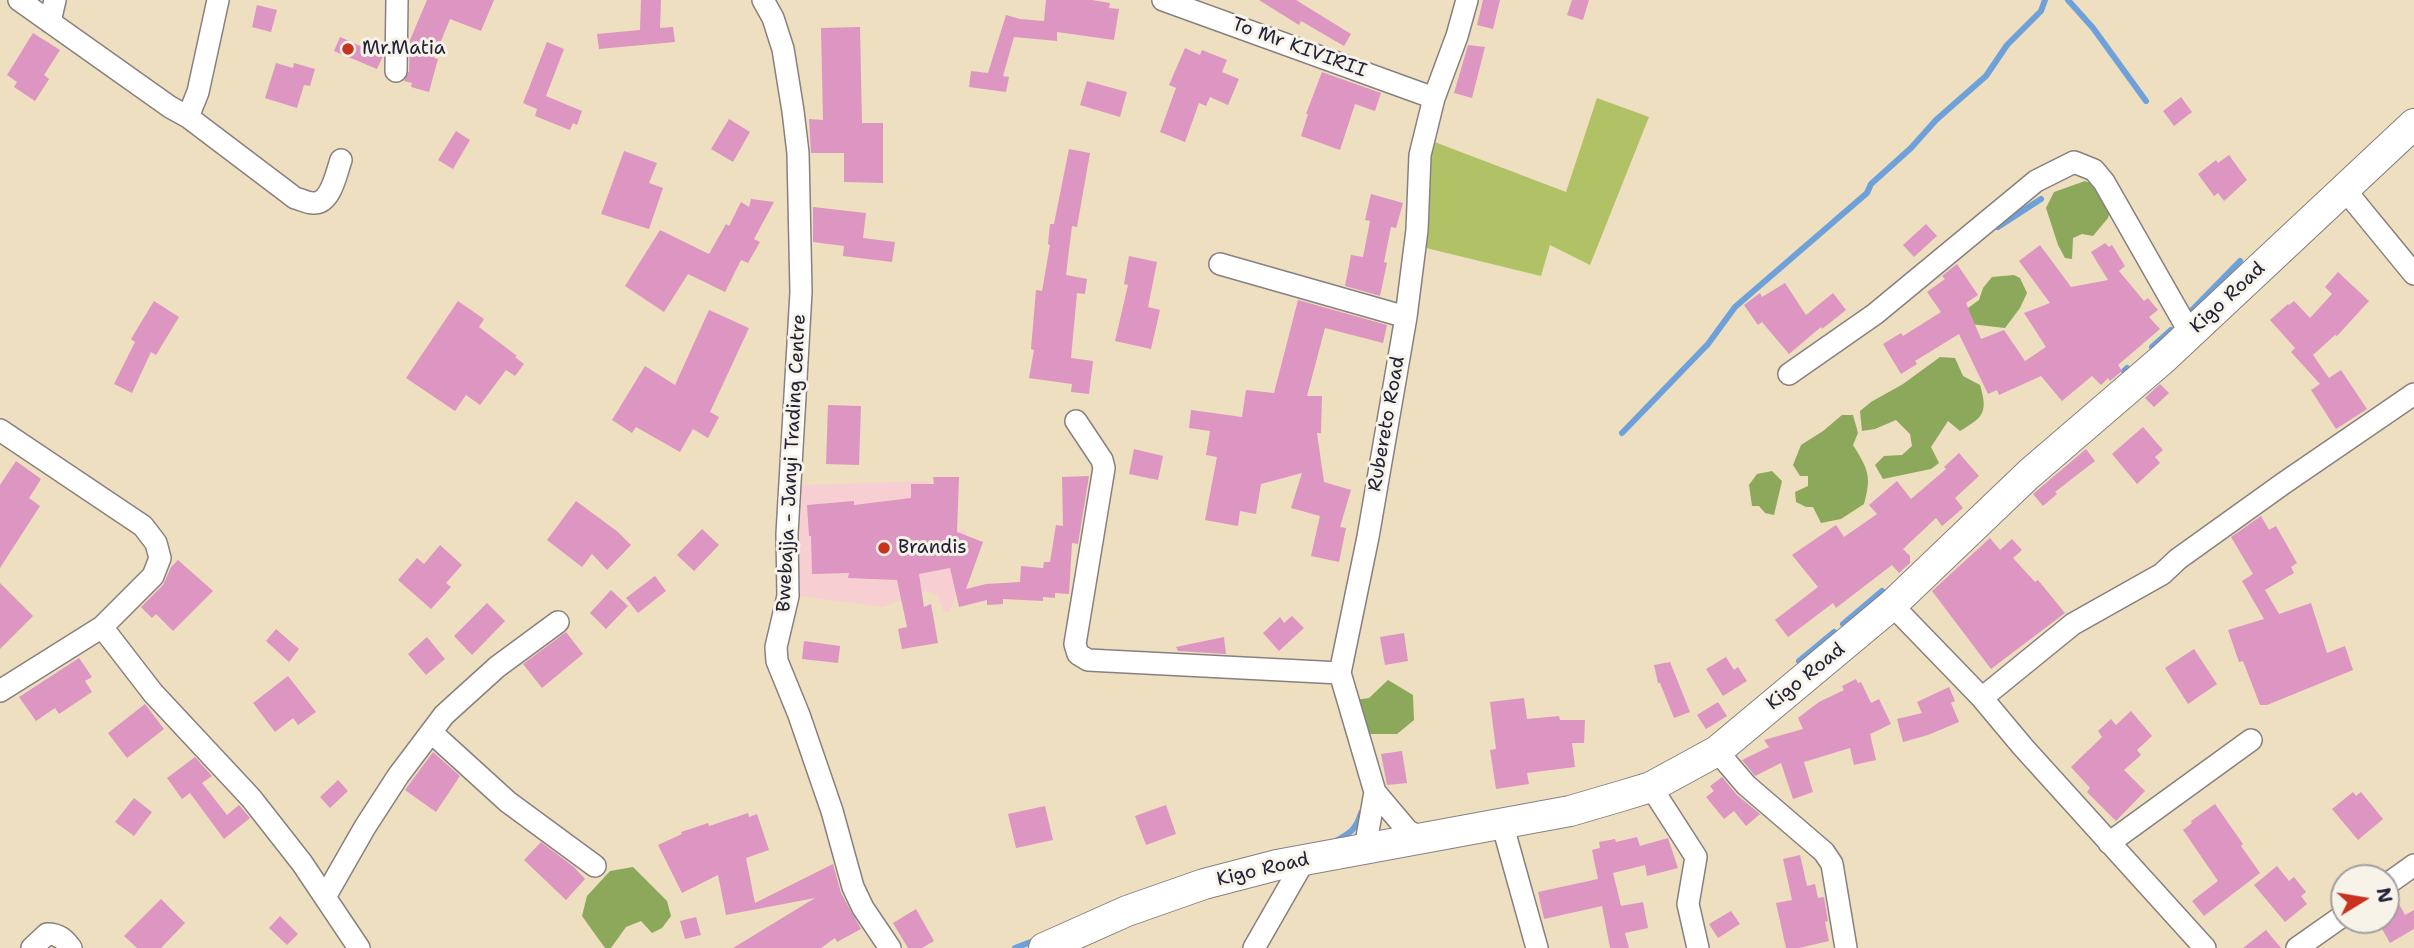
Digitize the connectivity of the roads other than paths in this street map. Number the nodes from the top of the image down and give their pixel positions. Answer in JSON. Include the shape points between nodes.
{"nodes":[{"id":1,"x":19,"y":0,"type":"edge"},
{"id":2,"x":55,"y":0,"type":"edge"},
{"id":3,"x":218,"y":0,"type":"edge"},
{"id":4,"x":397,"y":0,"type":"edge"},
{"id":5,"x":763,"y":0,"type":"edge"},
{"id":6,"x":1163,"y":0,"type":"edge"},
{"id":7,"x":1467,"y":0,"type":"edge"},
{"id":8,"x":50,"y":22,"type":"junction"},
{"id":9,"x":396,"y":71,"type":"dead end"},
{"id":10,"x":1434,"y":98,"type":"junction"},
{"id":11,"x":188,"y":117,"type":"junction"},
{"id":12,"x":2414,"y":124,"type":"edge"},
{"id":13,"x":341,"y":160,"type":"dead end"},
{"id":14,"x":2346,"y":190,"type":"junction"},
{"id":15,"x":1220,"y":264,"type":"dead end"},
{"id":16,"x":2414,"y":274,"type":"edge"},
{"id":17,"x":1406,"y":317,"type":"junction"},
{"id":18,"x":2190,"y":333,"type":"junction"},
{"id":19,"x":1789,"y":374,"type":"dead end"},
{"id":20,"x":2414,"y":394,"type":"edge"},
{"id":21,"x":1076,"y":421,"type":"dead end"},
{"id":22,"x":0,"y":430,"type":"edge"},
{"id":23,"x":1892,"y":605,"type":"junction"},
{"id":24,"x":558,"y":622,"type":"dead end"},
{"id":25,"x":102,"y":627,"type":"junction"},
{"id":26,"x":1340,"y":673,"type":"junction"},
{"id":27,"x":0,"y":691,"type":"edge"},
{"id":28,"x":1982,"y":698,"type":"junction"},
{"id":29,"x":431,"y":732,"type":"junction"},
{"id":30,"x":2250,"y":740,"type":"dead end"},
{"id":31,"x":1717,"y":751,"type":"junction"},
{"id":32,"x":1651,"y":787,"type":"junction"},
{"id":33,"x":1375,"y":792,"type":"junction"},
{"id":34,"x":1502,"y":823,"type":"junction"},
{"id":35,"x":1422,"y":838,"type":"junction"},
{"id":36,"x":2109,"y":843,"type":"junction"},
{"id":37,"x":1365,"y":848,"type":"junction"},
{"id":38,"x":1305,"y":859,"type":"junction"},
{"id":39,"x":594,"y":866,"type":"dead end"},
{"id":40,"x":325,"y":897,"type":"junction"},
{"id":41,"x":2330,"y":925,"type":"edge"},
{"id":42,"x":32,"y":948,"type":"edge"},
{"id":43,"x":71,"y":948,"type":"edge"},
{"id":44,"x":359,"y":948,"type":"edge"},
{"id":45,"x":890,"y":948,"type":"edge"},
{"id":46,"x":1044,"y":948,"type":"edge"},
{"id":47,"x":1254,"y":948,"type":"edge"},
{"id":48,"x":1536,"y":948,"type":"edge"},
{"id":49,"x":1698,"y":948,"type":"edge"},
{"id":50,"x":1846,"y":948,"type":"edge"},
{"id":51,"x":2205,"y":948,"type":"edge"},
{"id":52,"x":2297,"y":948,"type":"edge"}],
"edges":[{"from":1,"to":8,"type":"street"},
{"from":2,"to":8,"type":"street"},
{"from":3,"to":11,"type":"street"},
{"from":4,"to":9,"type":"street"},
{"from":5,"to":45,"type":"street","name":"Bwebajja - Janyi Trading Centre","via":[[783,49],[793,111],[801,278],[787,534],[788,596],[777,661],[832,811],[853,887]]},
{"from":6,"to":10,"type":"street","name":"To Mr KIVIRII"},
{"from":7,"to":10,"type":"street","name":"Rubereto Road"},
{"from":8,"to":11,"type":"street"},
{"from":10,"to":17,"type":"street","name":"Rubereto Road","via":[[1420,155]]},
{"from":11,"to":13,"type":"street","via":[[295,198],[313,204],[329,193]]},
{"from":12,"to":14,"type":"street","name":"Kigo Road"},
{"from":14,"to":16,"type":"street"},
{"from":14,"to":18,"type":"street","name":"Kigo Road"},
{"from":15,"to":17,"type":"street"},
{"from":17,"to":26,"type":"street","name":"Rubereto Road"},
{"from":18,"to":19,"type":"street","via":[[2104,182],[2094,170],[2074,162],[2036,181],[1875,314]]},
{"from":18,"to":23,"type":"street","name":"Kigo Road","via":[[2029,474]]},
{"from":20,"to":28,"type":"street","via":[[2273,490],[2147,584],[2073,624]]},
{"from":21,"to":26,"type":"street","via":[[1104,468],[1078,654],[1088,660]]},
{"from":22,"to":25,"type":"street","via":[[143,526],[156,543],[160,558],[153,576]]},
{"from":23,"to":28,"type":"street"},
{"from":23,"to":31,"type":"street","name":"Kigo Road"},
{"from":24,"to":29,"type":"street","via":[[497,667]]},
{"from":25,"to":27,"type":"street"},
{"from":25,"to":40,"type":"street","via":[[153,693],[251,798]]},
{"from":26,"to":33,"type":"street","name":"Rubereto Road"},
{"from":28,"to":36,"type":"street"},
{"from":29,"to":39,"type":"street","via":[[508,802]]},
{"from":29,"to":40,"type":"street","via":[[365,827]]},
{"from":30,"to":36,"type":"street"},
{"from":31,"to":32,"type":"street","name":"Kigo Road"},
{"from":31,"to":50,"type":"street","via":[[1746,785],[1832,864]]},
{"from":32,"to":34,"type":"street","name":"Kigo Road","via":[[1570,811]]},
{"from":32,"to":49,"type":"street","via":[[1696,857],[1688,904]]},
{"from":33,"to":35,"type":"street","via":[[1408,831]]},
{"from":33,"to":37,"type":"street","name":"Rubereto Road"},
{"from":34,"to":35,"type":"street","name":"Kigo Road"},
{"from":34,"to":48,"type":"street"},
{"from":35,"to":37,"type":"street","name":"Kigo Road"},
{"from":36,"to":51,"type":"street"},
{"from":37,"to":38,"type":"street","name":"Kigo Road"},
{"from":38,"to":46,"type":"street","name":"Kigo Road","via":[[1160,898]]},
{"from":38,"to":47,"type":"street"},
{"from":40,"to":44,"type":"street"},
{"from":41,"to":52,"type":"street"},
{"from":42,"to":43,"type":"street","via":[[47,934],[56,934]]}]}
